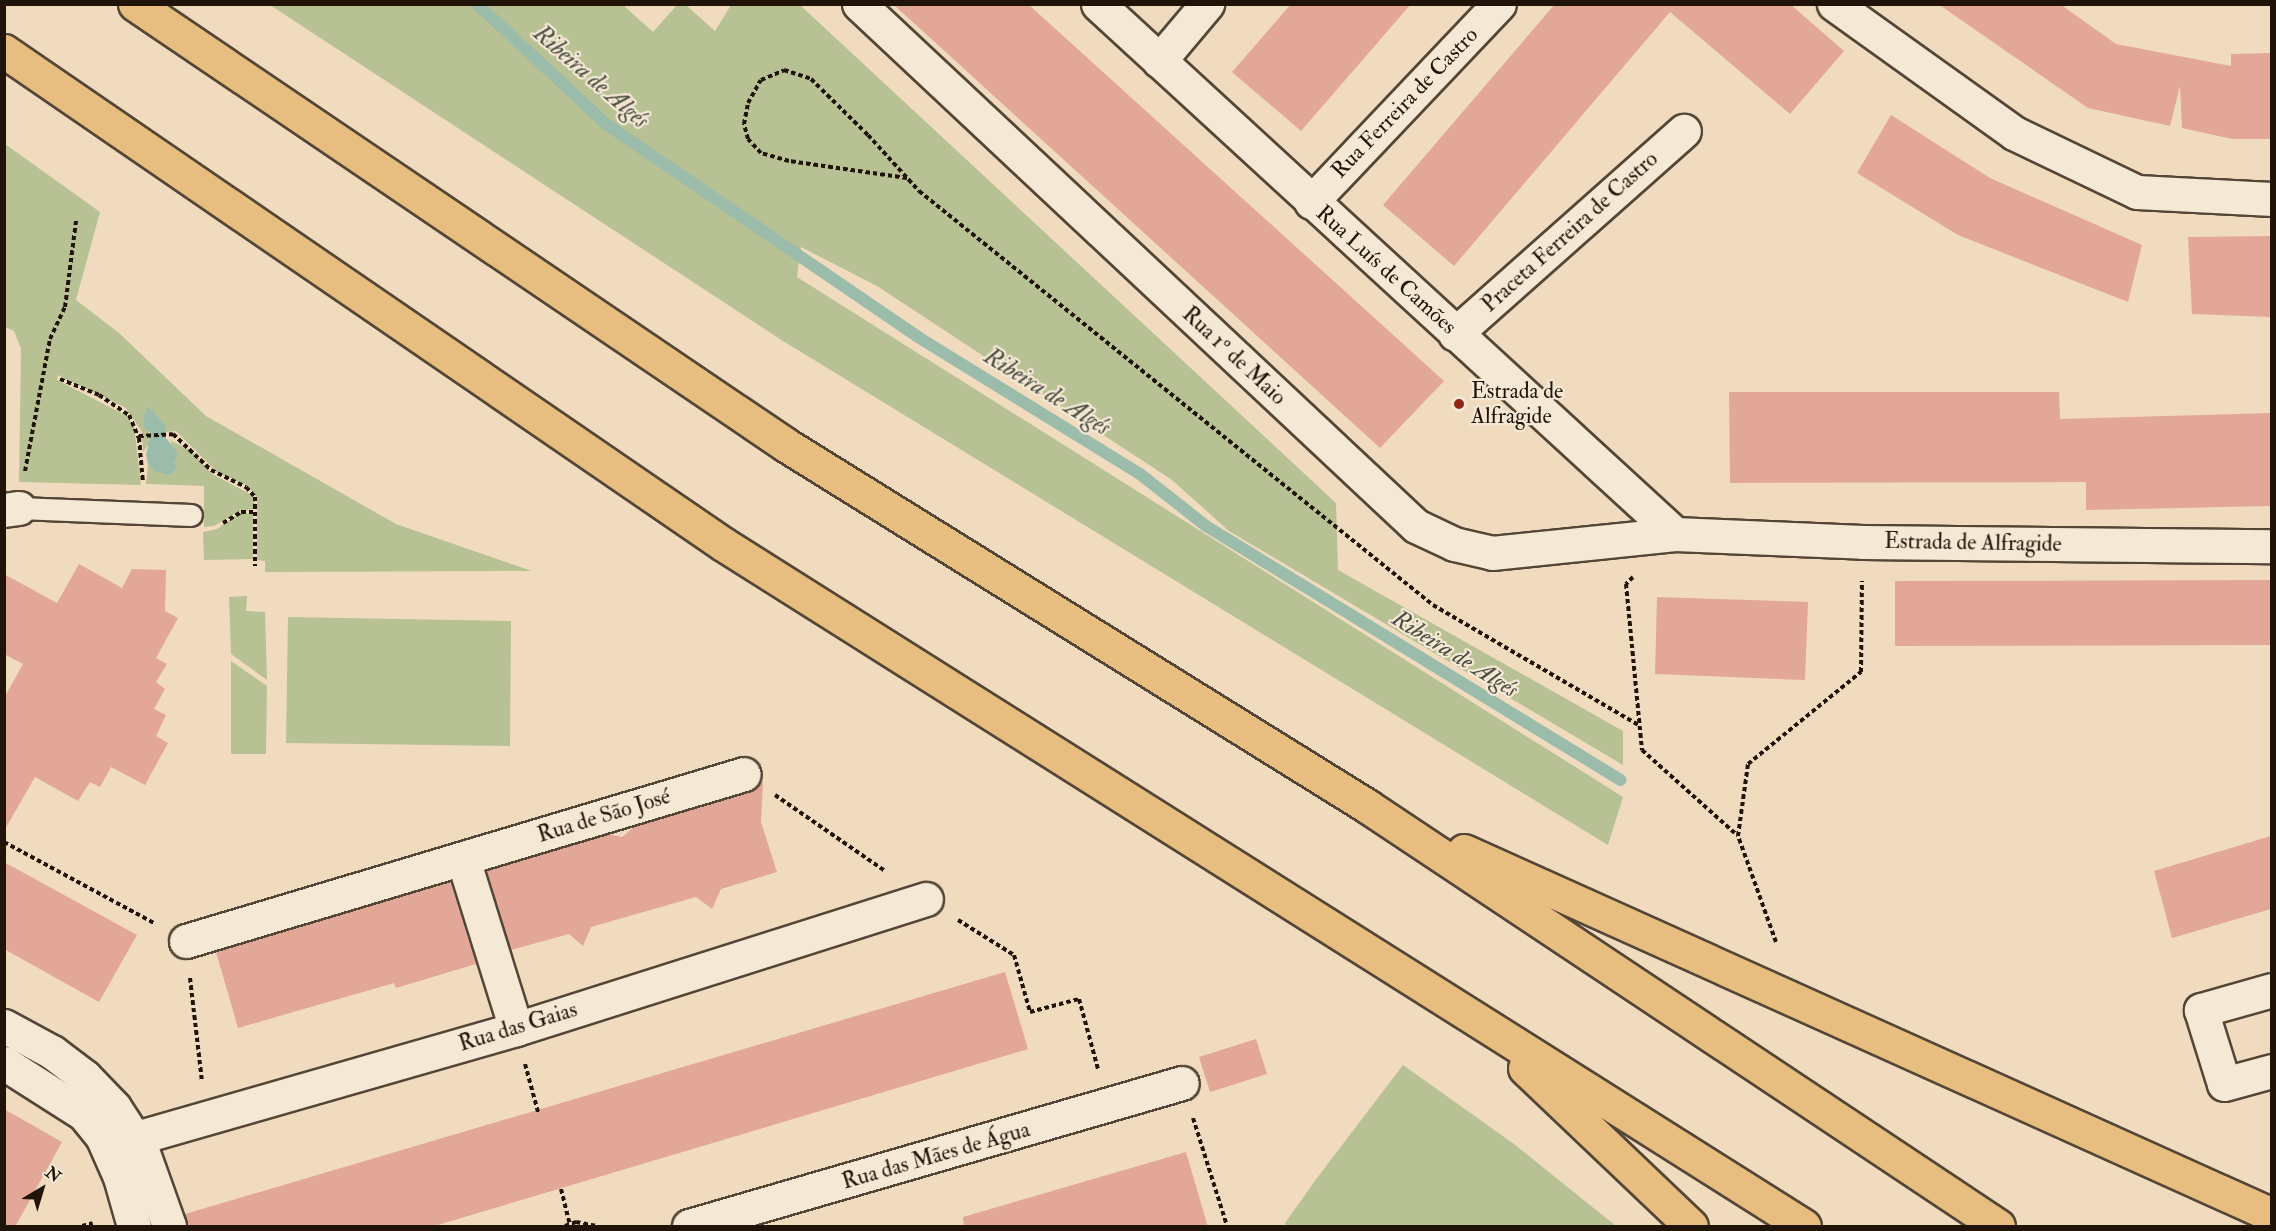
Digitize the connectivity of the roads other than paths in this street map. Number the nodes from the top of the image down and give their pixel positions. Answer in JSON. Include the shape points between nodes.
{"nodes":[{"id":1,"x":135,"y":4,"type":"edge"},
{"id":2,"x":859,"y":4,"type":"edge"},
{"id":3,"x":1098,"y":4,"type":"edge"},
{"id":4,"x":1207,"y":4,"type":"edge"},
{"id":5,"x":1499,"y":4,"type":"edge"},
{"id":6,"x":1834,"y":4,"type":"edge"},
{"id":7,"x":4,"y":51,"type":"edge"},
{"id":8,"x":4,"y":60,"type":"edge"},
{"id":9,"x":1159,"y":61,"type":"junction"},
{"id":10,"x":43,"y":81,"type":"junction"},
{"id":11,"x":1684,"y":131,"type":"dead end"},
{"id":12,"x":2271,"y":199,"type":"edge"},
{"id":13,"x":1311,"y":202,"type":"junction"},
{"id":14,"x":1455,"y":334,"type":"junction"},
{"id":15,"x":16,"y":498,"type":"edge"},
{"id":16,"x":191,"y":515,"type":"dead end"},
{"id":17,"x":1675,"y":534,"type":"junction"},
{"id":18,"x":2271,"y":546,"type":"edge"},
{"id":19,"x":744,"y":774,"type":"dead end"},
{"id":20,"x":1366,"y":806,"type":"junction"},
{"id":21,"x":463,"y":859,"type":"junction"},
{"id":22,"x":926,"y":899,"type":"dead end"},
{"id":23,"x":186,"y":941,"type":"road end"},
{"id":24,"x":2271,"y":990,"type":"edge"},
{"id":25,"x":1480,"y":1025,"type":"junction"},
{"id":26,"x":4,"y":1026,"type":"edge"},
{"id":27,"x":516,"y":1029,"type":"junction"},
{"id":28,"x":4,"y":1063,"type":"edge"},
{"id":29,"x":2271,"y":1071,"type":"edge"},
{"id":30,"x":1182,"y":1083,"type":"road end"},
{"id":31,"x":121,"y":1142,"type":"junction"},
{"id":32,"x":2271,"y":1215,"type":"edge"},
{"id":33,"x":134,"y":1227,"type":"edge"},
{"id":34,"x":169,"y":1227,"type":"edge"},
{"id":35,"x":689,"y":1227,"type":"edge"},
{"id":36,"x":1691,"y":1227,"type":"edge"},
{"id":37,"x":1804,"y":1227,"type":"edge"},
{"id":38,"x":1998,"y":1227,"type":"edge"}],
"edges":[{"from":1,"to":20,"type":"highway","via":[[786,445]]},
{"from":2,"to":17,"type":"street","name":"Rua 1º de Maio","via":[[1416,526],[1454,544],[1492,553]]},
{"from":3,"to":9,"type":"street","name":"Rua Luís de Camões"},
{"from":4,"to":9,"type":"street"},
{"from":5,"to":13,"type":"street","name":"Rua Ferreira de Castro"},
{"from":6,"to":12,"type":"street","via":[[2014,133],[2136,192]]},
{"from":7,"to":10,"type":"highway"},
{"from":8,"to":10,"type":"highway"},
{"from":9,"to":13,"type":"street","name":"Rua Luís de Camões"},
{"from":10,"to":25,"type":"highway","via":[[723,544]]},
{"from":11,"to":14,"type":"street","name":"Praceta Ferreira de Castro"},
{"from":13,"to":14,"type":"street","name":"Rua Luís de Camões"},
{"from":14,"to":17,"type":"street","name":"Rua Luís de Camões"},
{"from":15,"to":16,"type":"lane"},
{"from":17,"to":18,"type":"street","name":"Estrada de Alfragide","via":[[1863,542]]},
{"from":19,"to":21,"type":"street","name":"Rua de São José"},
{"from":20,"to":32,"type":"highway"},
{"from":20,"to":38,"type":"highway"},
{"from":21,"to":23,"type":"street","name":"Rua de São José"},
{"from":21,"to":27,"type":"street"},
{"from":22,"to":27,"type":"street","name":"Rua das Gaias"},
{"from":24,"to":29,"type":"street","via":[[2201,1010],[2224,1084]]},
{"from":25,"to":36,"type":"highway"},
{"from":25,"to":37,"type":"highway"},
{"from":26,"to":31,"type":"street","via":[[52,1052],[85,1077],[114,1107]]},
{"from":27,"to":31,"type":"street","name":"Rua das Gaias"},
{"from":28,"to":31,"type":"street"},
{"from":30,"to":35,"type":"street","name":"Rua das Mães de Água"},
{"from":31,"to":33,"type":"street"},
{"from":31,"to":34,"type":"street"}]}
